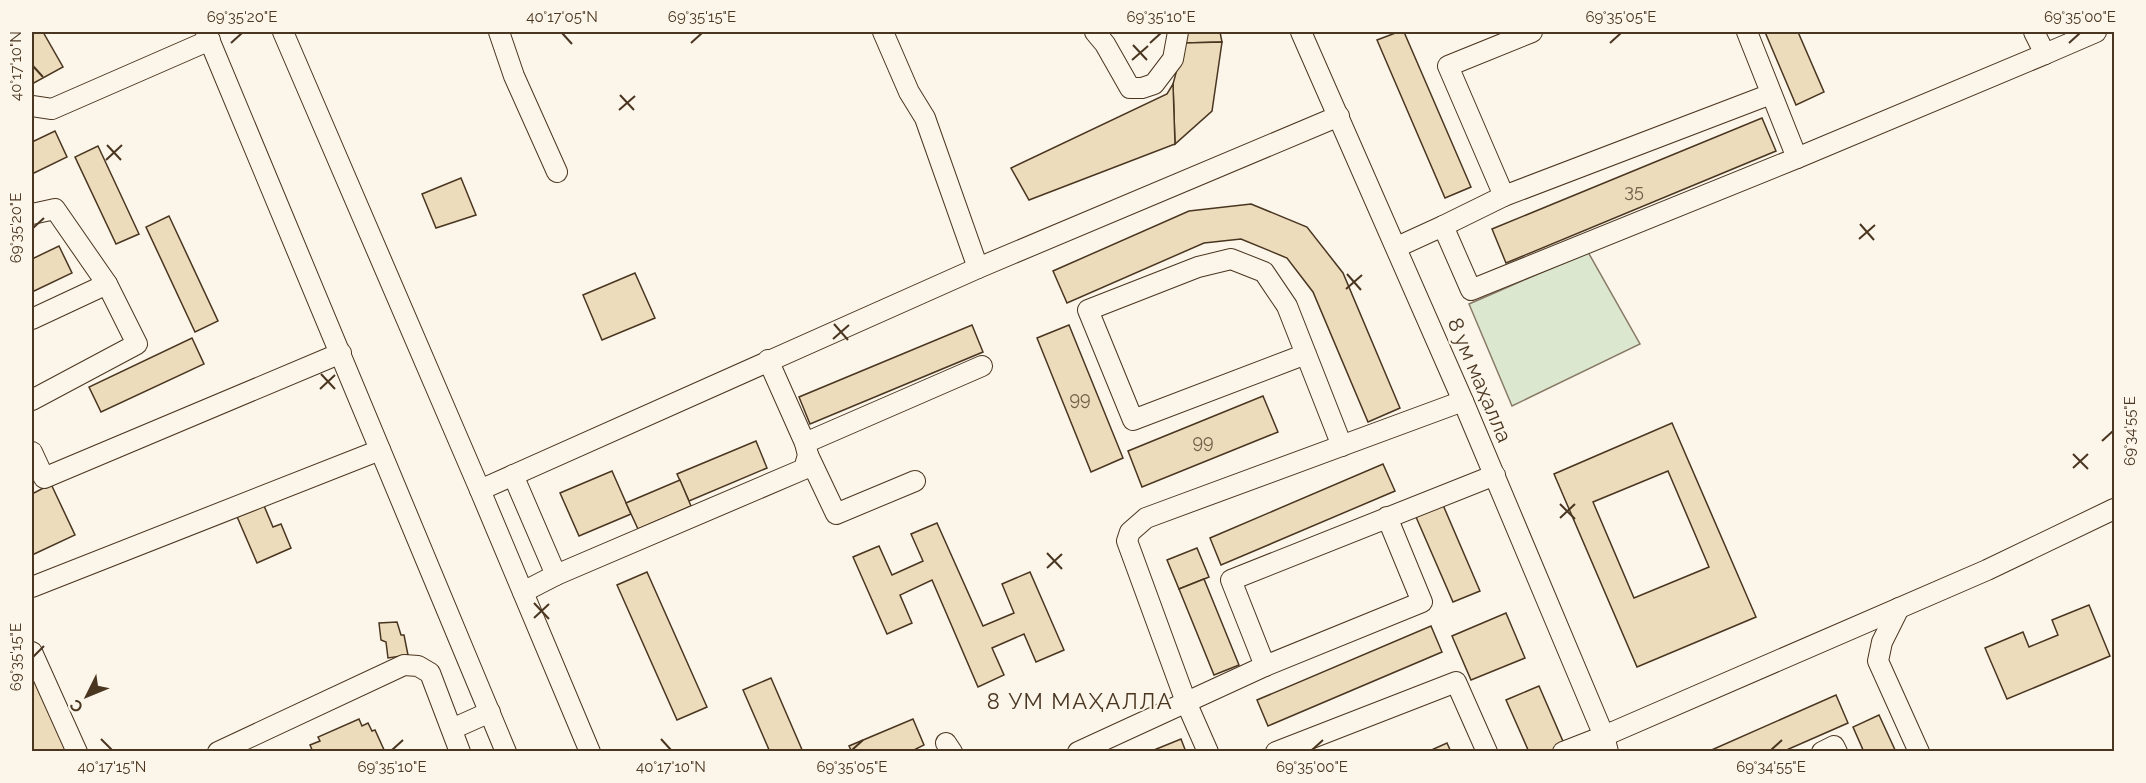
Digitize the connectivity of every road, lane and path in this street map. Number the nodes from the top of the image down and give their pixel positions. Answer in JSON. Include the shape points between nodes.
{"nodes":[{"id":1,"x":283,"y":32,"type":"edge"},
{"id":2,"x":498,"y":32,"type":"edge"},
{"id":3,"x":883,"y":32,"type":"edge"},
{"id":4,"x":1095,"y":32,"type":"edge"},
{"id":5,"x":1178,"y":32,"type":"edge"},
{"id":6,"x":1301,"y":32,"type":"edge"},
{"id":7,"x":1532,"y":32,"type":"edge"},
{"id":8,"x":1747,"y":32,"type":"edge"},
{"id":9,"x":2034,"y":32,"type":"edge"},
{"id":10,"x":2097,"y":32,"type":"edge"},
{"id":11,"x":208,"y":36,"type":"edge"},
{"id":12,"x":2045,"y":54,"type":"junction"},
{"id":13,"x":1771,"y":94,"type":"junction"},
{"id":14,"x":32,"y":106,"type":"edge"},
{"id":15,"x":1339,"y":116,"type":"junction"},
{"id":16,"x":1797,"y":158,"type":"junction"},
{"id":17,"x":557,"y":172,"type":"dead end"},
{"id":18,"x":1504,"y":196,"type":"junction"},
{"id":19,"x":32,"y":214,"type":"edge"},
{"id":20,"x":1443,"y":226,"type":"junction"},
{"id":21,"x":1397,"y":247,"type":"junction"},
{"id":22,"x":978,"y":268,"type":"junction"},
{"id":23,"x":107,"y":284,"type":"junction"},
{"id":24,"x":32,"y":319,"type":"edge"},
{"id":25,"x":341,"y":353,"type":"junction"},
{"id":26,"x":1306,"y":354,"type":"junction"},
{"id":27,"x":768,"y":360,"type":"junction"},
{"id":28,"x":982,"y":366,"type":"dead end"},
{"id":29,"x":32,"y":400,"type":"edge"},
{"id":30,"x":1463,"y":401,"type":"junction"},
{"id":31,"x":1342,"y":446,"type":"junction"},
{"id":32,"x":806,"y":449,"type":"junction"},
{"id":33,"x":380,"y":450,"type":"junction"},
{"id":34,"x":32,"y":452,"type":"edge"},
{"id":35,"x":513,"y":475,"type":"junction"},
{"id":36,"x":1495,"y":475,"type":"junction"},
{"id":37,"x":915,"y":480,"type":"dead end"},
{"id":38,"x":38,"y":481,"type":"edge"},
{"id":39,"x":480,"y":490,"type":"junction"},
{"id":40,"x":2115,"y":509,"type":"edge"},
{"id":41,"x":1387,"y":517,"type":"junction"},
{"id":42,"x":556,"y":574,"type":"junction"},
{"id":43,"x":32,"y":587,"type":"edge"},
{"id":44,"x":523,"y":592,"type":"junction"},
{"id":45,"x":1899,"y":608,"type":"junction"},
{"id":46,"x":32,"y":652,"type":"edge"},
{"id":47,"x":1265,"y":666,"type":"junction"},
{"id":48,"x":1186,"y":702,"type":"junction"},
{"id":49,"x":490,"y":712,"type":"junction"},
{"id":50,"x":452,"y":729,"type":"junction"},
{"id":51,"x":1606,"y":744,"type":"edge"},
{"id":52,"x":1300,"y":747,"type":"edge"},
{"id":53,"x":77,"y":752,"type":"edge"},
{"id":54,"x":218,"y":752,"type":"edge"},
{"id":55,"x":460,"y":752,"type":"edge"},
{"id":56,"x":506,"y":752,"type":"edge"},
{"id":57,"x":590,"y":752,"type":"edge"},
{"id":58,"x":1078,"y":752,"type":"edge"},
{"id":59,"x":1208,"y":752,"type":"edge"},
{"id":60,"x":1276,"y":752,"type":"edge"},
{"id":61,"x":1486,"y":752,"type":"edge"},
{"id":62,"x":1563,"y":752,"type":"edge"},
{"id":63,"x":1822,"y":752,"type":"edge"},
{"id":64,"x":1837,"y":752,"type":"edge"},
{"id":65,"x":1919,"y":752,"type":"edge"}],
"edges":[{"from":1,"to":39,"type":"street"},
{"from":2,"to":17,"type":"street"},
{"from":3,"to":22,"type":"street","via":[[909,92],[926,118]]},
{"from":4,"to":5,"type":"street","via":[[1130,88],[1142,88],[1154,84],[1173,59]]},
{"from":6,"to":15,"type":"street","name":"8 ум маҳалла"},
{"from":7,"to":18,"type":"street","via":[[1448,66]]},
{"from":8,"to":13,"type":"street"},
{"from":9,"to":12,"type":"street"},
{"from":10,"to":12,"type":"street"},
{"from":11,"to":14,"type":"street","via":[[52,109]]},
{"from":11,"to":25,"type":"street"},
{"from":12,"to":16,"type":"street"},
{"from":13,"to":16,"type":"street"},
{"from":13,"to":18,"type":"street"},
{"from":15,"to":21,"type":"street","name":"8 ум маҳалла"},
{"from":15,"to":22,"type":"street"},
{"from":16,"to":20,"type":"street","via":[[1471,290]]},
{"from":18,"to":20,"type":"street"},
{"from":19,"to":23,"type":"street","via":[[55,209]]},
{"from":20,"to":21,"type":"street"},
{"from":21,"to":30,"type":"street","name":"8 ум маҳалла"},
{"from":22,"to":27,"type":"street"},
{"from":23,"to":24,"type":"street"},
{"from":23,"to":29,"type":"street","via":[[137,344]]},
{"from":25,"to":33,"type":"street"},
{"from":25,"to":38,"type":"street"},
{"from":26,"to":26,"type":"street","via":[[1287,306],[1264,272],[1231,259],[1198,267],[1088,310],[1133,420]]},
{"from":26,"to":31,"type":"street"},
{"from":27,"to":32,"type":"street"},
{"from":27,"to":35,"type":"street"},
{"from":28,"to":32,"type":"street"},
{"from":30,"to":31,"type":"street"},
{"from":30,"to":36,"type":"street","name":"8 ум маҳалла"},
{"from":31,"to":48,"type":"street","via":[[1146,518],[1130,532],[1128,541]]},
{"from":32,"to":37,"type":"street","via":[[836,514]]},
{"from":32,"to":42,"type":"street","via":[[804,469]]},
{"from":33,"to":43,"type":"street"},
{"from":33,"to":49,"type":"street"},
{"from":34,"to":38,"type":"street"},
{"from":35,"to":39,"type":"street"},
{"from":35,"to":42,"type":"street"},
{"from":36,"to":41,"type":"street"},
{"from":36,"to":51,"type":"street","name":"8 ум маҳалла"},
{"from":39,"to":44,"type":"street"},
{"from":40,"to":45,"type":"street"},
{"from":41,"to":47,"type":"street","via":[[1231,580]]},
{"from":41,"to":47,"type":"street","via":[[1422,602]]},
{"from":42,"to":44,"type":"street"},
{"from":44,"to":57,"type":"street"},
{"from":45,"to":51,"type":"street"},
{"from":45,"to":65,"type":"street","via":[[1882,642],[1878,661]]},
{"from":46,"to":53,"type":"street"},
{"from":47,"to":48,"type":"street"},
{"from":48,"to":58,"type":"street"},
{"from":48,"to":59,"type":"street"},
{"from":49,"to":50,"type":"street"},
{"from":49,"to":56,"type":"street"},
{"from":50,"to":54,"type":"street","via":[[430,673],[418,666],[404,665]]},
{"from":50,"to":55,"type":"street"},
{"from":51,"to":62,"type":"street"},
{"from":52,"to":60,"type":"street"},
{"from":52,"to":61,"type":"street","via":[[1456,682]]},
{"from":63,"to":64,"type":"street","via":[[1834,746]]}]}
